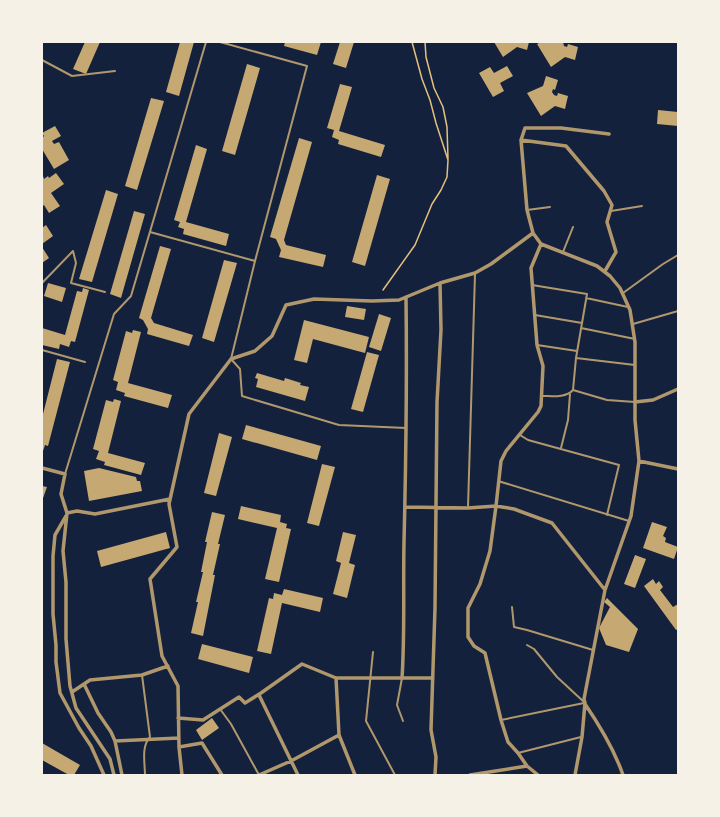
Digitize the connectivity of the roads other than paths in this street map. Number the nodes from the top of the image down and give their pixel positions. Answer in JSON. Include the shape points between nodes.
{"nodes":[{"id":1,"x":206,"y":42,"type":"edge"},
{"id":2,"x":220,"y":42,"type":"edge"},
{"id":3,"x":42,"y":60,"type":"edge"},
{"id":4,"x":115,"y":71,"type":"dead end"},
{"id":5,"x":609,"y":134,"type":"dead end"},
{"id":6,"x":521,"y":140,"type":"junction"},
{"id":7,"x":642,"y":206,"type":"dead end"},
{"id":8,"x":550,"y":207,"type":"dead end"},
{"id":9,"x":527,"y":210,"type":"junction"},
{"id":10,"x":611,"y":211,"type":"junction"},
{"id":11,"x":573,"y":227,"type":"dead end"},
{"id":12,"x":150,"y":232,"type":"junction"},
{"id":13,"x":533,"y":233,"type":"junction"},
{"id":14,"x":541,"y":244,"type":"junction"},
{"id":15,"x":562,"y":253,"type":"junction"},
{"id":16,"x":678,"y":255,"type":"edge"},
{"id":17,"x":255,"y":261,"type":"junction"},
{"id":18,"x":605,"y":271,"type":"junction"},
{"id":19,"x":475,"y":273,"type":"junction"},
{"id":20,"x":42,"y":283,"type":"edge"},
{"id":21,"x":440,"y":283,"type":"junction"},
{"id":22,"x":532,"y":285,"type":"junction"},
{"id":23,"x":105,"y":292,"type":"dead end"},
{"id":24,"x":622,"y":293,"type":"junction"},
{"id":25,"x":406,"y":297,"type":"junction"},
{"id":26,"x":586,"y":298,"type":"junction"},
{"id":27,"x":629,"y":307,"type":"junction"},
{"id":28,"x":678,"y":311,"type":"edge"},
{"id":29,"x":535,"y":315,"type":"junction"},
{"id":30,"x":582,"y":323,"type":"junction"},
{"id":31,"x":632,"y":324,"type":"junction"},
{"id":32,"x":581,"y":328,"type":"junction"},
{"id":33,"x":634,"y":339,"type":"junction"},
{"id":34,"x":537,"y":344,"type":"junction"},
{"id":35,"x":42,"y":350,"type":"edge"},
{"id":36,"x":577,"y":350,"type":"junction"},
{"id":37,"x":576,"y":358,"type":"junction"},
{"id":38,"x":231,"y":359,"type":"junction"},
{"id":39,"x":85,"y":362,"type":"dead end"},
{"id":40,"x":636,"y":365,"type":"junction"},
{"id":41,"x":678,"y":389,"type":"edge"},
{"id":42,"x":573,"y":390,"type":"junction"},
{"id":43,"x":570,"y":394,"type":"junction"},
{"id":44,"x":542,"y":396,"type":"junction"},
{"id":45,"x":635,"y":402,"type":"junction"},
{"id":46,"x":406,"y":428,"type":"junction"},
{"id":47,"x":520,"y":435,"type":"junction"},
{"id":48,"x":561,"y":448,"type":"junction"},
{"id":49,"x":639,"y":461,"type":"junction"},
{"id":50,"x":42,"y":468,"type":"edge"},
{"id":51,"x":678,"y":468,"type":"edge"},
{"id":52,"x":65,"y":474,"type":"junction"},
{"id":53,"x":498,"y":481,"type":"junction"},
{"id":54,"x":170,"y":499,"type":"junction"},
{"id":55,"x":496,"y":506,"type":"junction"},
{"id":56,"x":405,"y":507,"type":"junction"},
{"id":57,"x":436,"y":507,"type":"junction"},
{"id":58,"x":468,"y":508,"type":"junction"},
{"id":59,"x":67,"y":513,"type":"junction"},
{"id":60,"x":607,"y":514,"type":"junction"},
{"id":61,"x":629,"y":521,"type":"junction"},
{"id":62,"x":605,"y":590,"type":"junction"},
{"id":63,"x":512,"y":607,"type":"dead end"},
{"id":64,"x":527,"y":645,"type":"dead end"},
{"id":65,"x":593,"y":650,"type":"junction"},
{"id":66,"x":373,"y":652,"type":"dead end"},
{"id":67,"x":168,"y":666,"type":"junction"},
{"id":68,"x":142,"y":675,"type":"junction"},
{"id":69,"x":336,"y":678,"type":"junction"},
{"id":70,"x":370,"y":678,"type":"junction"},
{"id":71,"x":402,"y":678,"type":"junction"},
{"id":72,"x":433,"y":678,"type":"junction"},
{"id":73,"x":84,"y":684,"type":"junction"},
{"id":74,"x":72,"y":692,"type":"junction"},
{"id":75,"x":259,"y":695,"type":"junction"},
{"id":76,"x":585,"y":703,"type":"junction"},
{"id":77,"x":220,"y":709,"type":"junction"},
{"id":78,"x":178,"y":718,"type":"junction"},
{"id":79,"x":501,"y":720,"type":"junction"},
{"id":80,"x":403,"y":721,"type":"dead end"},
{"id":81,"x":87,"y":724,"type":"junction"},
{"id":82,"x":79,"y":728,"type":"junction"},
{"id":83,"x":339,"y":735,"type":"junction"},
{"id":84,"x":582,"y":737,"type":"junction"},
{"id":85,"x":179,"y":738,"type":"junction"},
{"id":86,"x":147,"y":740,"type":"junction"},
{"id":87,"x":115,"y":741,"type":"junction"},
{"id":88,"x":179,"y":747,"type":"junction"},
{"id":89,"x":518,"y":753,"type":"junction"},
{"id":90,"x":291,"y":760,"type":"junction"},
{"id":91,"x":527,"y":766,"type":"junction"},
{"id":92,"x":104,"y":775,"type":"edge"},
{"id":93,"x":114,"y":775,"type":"edge"},
{"id":94,"x":122,"y":775,"type":"edge"},
{"id":95,"x":145,"y":775,"type":"edge"},
{"id":96,"x":182,"y":775,"type":"edge"},
{"id":97,"x":222,"y":775,"type":"edge"},
{"id":98,"x":259,"y":775,"type":"edge"},
{"id":99,"x":298,"y":775,"type":"edge"},
{"id":100,"x":355,"y":775,"type":"edge"},
{"id":101,"x":395,"y":775,"type":"edge"},
{"id":102,"x":435,"y":775,"type":"edge"},
{"id":103,"x":470,"y":775,"type":"edge"},
{"id":104,"x":538,"y":775,"type":"edge"},
{"id":105,"x":575,"y":775,"type":"edge"},
{"id":106,"x":623,"y":775,"type":"edge"}],
"edges":[{"from":1,"to":12,"type":"lane"},
{"from":2,"to":17,"type":"lane","via":[[307,66]]},
{"from":3,"to":4,"type":"lane","via":[[72,76]]},
{"from":5,"to":6,"type":"street","via":[[561,128],[525,128]]},
{"from":6,"to":9,"type":"street"},
{"from":6,"to":10,"type":"street","via":[[566,146],[604,191],[612,205]]},
{"from":7,"to":10,"type":"lane"},
{"from":8,"to":9,"type":"lane"},
{"from":9,"to":13,"type":"street"},
{"from":10,"to":18,"type":"street","via":[[607,222],[616,252]]},
{"from":11,"to":15,"type":"lane"},
{"from":12,"to":17,"type":"lane"},
{"from":12,"to":52,"type":"lane","via":[[131,296],[114,314]]},
{"from":13,"to":14,"type":"street"},
{"from":13,"to":19,"type":"street"},
{"from":14,"to":15,"type":"street"},
{"from":14,"to":22,"type":"street","via":[[531,268]]},
{"from":15,"to":18,"type":"street"},
{"from":16,"to":24,"type":"lane"},
{"from":17,"to":38,"type":"lane"},
{"from":18,"to":24,"type":"street"},
{"from":19,"to":21,"type":"street"},
{"from":19,"to":58,"type":"lane"},
{"from":20,"to":23,"type":"lane","via":[[73,251],[76,263],[71,283]]},
{"from":21,"to":25,"type":"street"},
{"from":21,"to":57,"type":"street"},
{"from":22,"to":26,"type":"lane","via":[[587,294]]},
{"from":22,"to":29,"type":"street"},
{"from":24,"to":27,"type":"street"},
{"from":25,"to":38,"type":"street","via":[[399,300],[372,301],[314,299],[286,305],[272,336],[255,351]]},
{"from":25,"to":46,"type":"street"},
{"from":26,"to":27,"type":"lane"},
{"from":26,"to":30,"type":"lane"},
{"from":27,"to":31,"type":"street"},
{"from":28,"to":31,"type":"lane"},
{"from":29,"to":30,"type":"lane"},
{"from":29,"to":34,"type":"street"},
{"from":30,"to":32,"type":"lane"},
{"from":31,"to":33,"type":"street"},
{"from":32,"to":33,"type":"lane"},
{"from":32,"to":36,"type":"lane"},
{"from":33,"to":40,"type":"street"},
{"from":34,"to":36,"type":"lane"},
{"from":34,"to":44,"type":"street","via":[[543,366]]},
{"from":35,"to":39,"type":"lane"},
{"from":36,"to":37,"type":"lane"},
{"from":37,"to":40,"type":"lane"},
{"from":37,"to":42,"type":"lane"},
{"from":38,"to":46,"type":"lane","via":[[240,369],[242,396],[339,425]]},
{"from":38,"to":54,"type":"street","via":[[189,414]]},
{"from":40,"to":45,"type":"street"},
{"from":41,"to":45,"type":"street","via":[[653,400]]},
{"from":42,"to":43,"type":"lane"},
{"from":42,"to":45,"type":"lane","via":[[608,400]]},
{"from":43,"to":44,"type":"lane"},
{"from":43,"to":48,"type":"lane","via":[[568,420]]},
{"from":44,"to":47,"type":"street","via":[[538,412]]},
{"from":45,"to":49,"type":"street"},
{"from":46,"to":56,"type":"street"},
{"from":47,"to":48,"type":"lane","via":[[528,440]]},
{"from":47,"to":53,"type":"street","via":[[500,460]]},
{"from":48,"to":60,"type":"lane","via":[[619,465]]},
{"from":49,"to":51,"type":"street"},
{"from":49,"to":61,"type":"street"},
{"from":50,"to":52,"type":"street"},
{"from":52,"to":59,"type":"street","via":[[61,494]]},
{"from":53,"to":55,"type":"street"},
{"from":53,"to":60,"type":"lane"},
{"from":54,"to":59,"type":"street","via":[[95,514],[77,511]]},
{"from":54,"to":67,"type":"street","via":[[168,504],[177,547],[150,578],[162,656]]},
{"from":55,"to":58,"type":"street"},
{"from":55,"to":62,"type":"street","via":[[514,509],[552,523]]},
{"from":55,"to":79,"type":"street","via":[[490,551],[480,584],[468,608],[468,638],[474,646],[485,653]]},
{"from":56,"to":57,"type":"street"},
{"from":56,"to":71,"type":"street"},
{"from":57,"to":58,"type":"street"},
{"from":57,"to":72,"type":"street"},
{"from":59,"to":74,"type":"street","via":[[63,551],[66,639]]},
{"from":59,"to":82,"type":"street","via":[[55,535],[53,614],[60,693]]},
{"from":60,"to":61,"type":"lane"},
{"from":61,"to":62,"type":"street"},
{"from":62,"to":65,"type":"street"},
{"from":63,"to":65,"type":"lane","via":[[514,627]]},
{"from":64,"to":76,"type":"lane","via":[[534,649],[557,677]]},
{"from":65,"to":76,"type":"street"},
{"from":66,"to":70,"type":"lane"},
{"from":67,"to":68,"type":"street"},
{"from":67,"to":78,"type":"street","via":[[178,686]]},
{"from":68,"to":73,"type":"street","via":[[90,680]]},
{"from":68,"to":86,"type":"lane","via":[[150,737]]},
{"from":69,"to":70,"type":"street"},
{"from":69,"to":75,"type":"street","via":[[302,664]]},
{"from":69,"to":83,"type":"street"},
{"from":70,"to":71,"type":"street"},
{"from":70,"to":101,"type":"lane","via":[[366,721]]},
{"from":71,"to":72,"type":"street"},
{"from":71,"to":80,"type":"lane","via":[[397,705]]},
{"from":72,"to":102,"type":"street","via":[[431,730],[436,757]]},
{"from":73,"to":74,"type":"street"},
{"from":73,"to":87,"type":"street"},
{"from":74,"to":81,"type":"street","via":[[76,708]]},
{"from":75,"to":77,"type":"street","via":[[245,703],[239,697]]},
{"from":75,"to":90,"type":"street"},
{"from":76,"to":79,"type":"lane"},
{"from":76,"to":84,"type":"street"},
{"from":76,"to":106,"type":"street","via":[[602,729]]},
{"from":77,"to":78,"type":"street","via":[[203,720]]},
{"from":77,"to":98,"type":"lane"},
{"from":78,"to":85,"type":"street"},
{"from":79,"to":89,"type":"street","via":[[508,742]]},
{"from":81,"to":82,"type":"street"},
{"from":81,"to":93,"type":"street","via":[[110,759]]},
{"from":82,"to":92,"type":"street","via":[[91,746]]},
{"from":83,"to":90,"type":"street"},
{"from":83,"to":100,"type":"street"},
{"from":84,"to":89,"type":"lane"},
{"from":84,"to":105,"type":"street"},
{"from":85,"to":86,"type":"street"},
{"from":85,"to":88,"type":"street"},
{"from":86,"to":87,"type":"street"},
{"from":86,"to":95,"type":"lane","via":[[144,747]]},
{"from":87,"to":94,"type":"street"},
{"from":88,"to":96,"type":"street"},
{"from":88,"to":97,"type":"street","via":[[202,743]]},
{"from":89,"to":91,"type":"street"},
{"from":90,"to":98,"type":"street"},
{"from":90,"to":99,"type":"street"},
{"from":91,"to":103,"type":"street"},
{"from":91,"to":104,"type":"street"}]}
